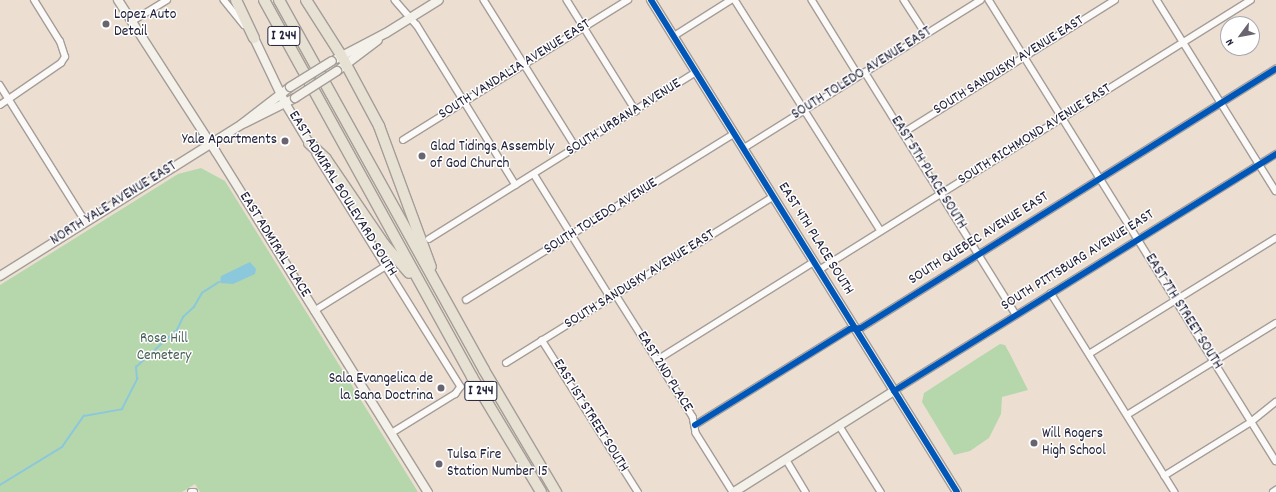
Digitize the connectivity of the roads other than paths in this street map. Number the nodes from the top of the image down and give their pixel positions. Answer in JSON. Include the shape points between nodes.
{"nodes":[{"id":1,"x":34,"y":0,"type":"edge"},
{"id":2,"x":118,"y":0,"type":"edge"},
{"id":3,"x":167,"y":0,"type":"edge"},
{"id":4,"x":224,"y":0,"type":"edge"},
{"id":5,"x":236,"y":0,"type":"edge"},
{"id":6,"x":264,"y":0,"type":"edge"},
{"id":7,"x":279,"y":0,"type":"edge"},
{"id":8,"x":306,"y":0,"type":"edge"},
{"id":9,"x":395,"y":0,"type":"edge"},
{"id":10,"x":439,"y":0,"type":"edge"},
{"id":11,"x":484,"y":0,"type":"edge"},
{"id":12,"x":567,"y":0,"type":"edge"},
{"id":13,"x":628,"y":0,"type":"edge"},
{"id":14,"x":651,"y":0,"type":"edge"},
{"id":15,"x":731,"y":0,"type":"edge"},
{"id":16,"x":736,"y":0,"type":"edge"},
{"id":17,"x":812,"y":0,"type":"edge"},
{"id":18,"x":904,"y":0,"type":"edge"},
{"id":19,"x":980,"y":0,"type":"edge"},
{"id":20,"x":989,"y":0,"type":"edge"},
{"id":21,"x":1115,"y":0,"type":"edge"},
{"id":22,"x":1157,"y":0,"type":"edge"},
{"id":23,"x":1251,"y":0,"type":"edge"},
{"id":24,"x":410,"y":18,"type":"junction"},
{"id":25,"x":132,"y":22,"type":"junction"},
{"id":26,"x":584,"y":27,"type":"junction"},
{"id":27,"x":386,"y":33,"type":"junction"},
{"id":28,"x":926,"y":34,"type":"junction"},
{"id":29,"x":674,"y":36,"type":"junction"},
{"id":30,"x":254,"y":38,"type":"junction"},
{"id":31,"x":1183,"y":42,"type":"junction"},
{"id":32,"x":341,"y":55,"type":"junction"},
{"id":33,"x":1024,"y":57,"type":"junction"},
{"id":34,"x":524,"y":64,"type":"junction"},
{"id":35,"x":347,"y":65,"type":"junction"},
{"id":36,"x":1276,"y":69,"type":"edge"},
{"id":37,"x":696,"y":72,"type":"junction"},
{"id":38,"x":865,"y":72,"type":"junction"},
{"id":39,"x":859,"y":76,"type":"junction"},
{"id":40,"x":0,"y":85,"type":"edge"},
{"id":41,"x":281,"y":93,"type":"junction"},
{"id":42,"x":9,"y":98,"type":"junction"},
{"id":43,"x":465,"y":101,"type":"junction"},
{"id":44,"x":286,"y":103,"type":"junction"},
{"id":45,"x":1222,"y":103,"type":"junction"},
{"id":46,"x":0,"y":105,"type":"edge"},
{"id":47,"x":805,"y":110,"type":"junction"},
{"id":48,"x":636,"y":111,"type":"junction"},
{"id":49,"x":1062,"y":118,"type":"junction"},
{"id":50,"x":242,"y":124,"type":"junction"},
{"id":51,"x":903,"y":133,"type":"junction"},
{"id":52,"x":734,"y":134,"type":"junction"},
{"id":53,"x":403,"y":140,"type":"dead end"},
{"id":54,"x":310,"y":143,"type":"junction"},
{"id":55,"x":210,"y":144,"type":"junction"},
{"id":56,"x":576,"y":147,"type":"junction"},
{"id":57,"x":744,"y":148,"type":"junction"},
{"id":58,"x":1276,"y":154,"type":"edge"},
{"id":59,"x":1259,"y":164,"type":"junction"},
{"id":60,"x":534,"y":174,"type":"junction"},
{"id":61,"x":1100,"y":179,"type":"junction"},
{"id":62,"x":516,"y":185,"type":"junction"},
{"id":63,"x":1276,"y":191,"type":"edge"},
{"id":64,"x":941,"y":194,"type":"junction"},
{"id":65,"x":773,"y":197,"type":"junction"},
{"id":66,"x":86,"y":222,"type":"junction"},
{"id":67,"x":881,"y":231,"type":"junction"},
{"id":68,"x":572,"y":235,"type":"junction"},
{"id":69,"x":1276,"y":238,"type":"edge"},
{"id":70,"x":429,"y":239,"type":"dead end"},
{"id":71,"x":1138,"y":240,"type":"junction"},
{"id":72,"x":979,"y":255,"type":"junction"},
{"id":73,"x":814,"y":262,"type":"junction"},
{"id":74,"x":386,"y":266,"type":"junction"},
{"id":75,"x":819,"y":270,"type":"junction"},
{"id":76,"x":0,"y":276,"type":"edge"},
{"id":77,"x":423,"y":288,"type":"junction"},
{"id":78,"x":439,"y":290,"type":"junction"},
{"id":79,"x":1051,"y":293,"type":"junction"},
{"id":80,"x":614,"y":296,"type":"junction"},
{"id":81,"x":466,"y":300,"type":"dead end"},
{"id":82,"x":1175,"y":300,"type":"junction"},
{"id":83,"x":314,"y":311,"type":"junction"},
{"id":84,"x":1016,"y":315,"type":"junction"},
{"id":85,"x":1276,"y":322,"type":"edge"},
{"id":86,"x":856,"y":328,"type":"junction"},
{"id":87,"x":542,"y":340,"type":"junction"},
{"id":88,"x":1089,"y":354,"type":"junction"},
{"id":89,"x":657,"y":360,"type":"junction"},
{"id":90,"x":1213,"y":361,"type":"junction"},
{"id":91,"x":506,"y":363,"type":"dead end"},
{"id":92,"x":894,"y":391,"type":"junction"},
{"id":93,"x":1276,"y":402,"type":"edge"},
{"id":94,"x":1127,"y":415,"type":"junction"},
{"id":95,"x":1251,"y":422,"type":"junction"},
{"id":96,"x":839,"y":425,"type":"junction"},
{"id":97,"x":695,"y":426,"type":"junction"},
{"id":98,"x":391,"y":434,"type":"junction"},
{"id":99,"x":786,"y":459,"type":"junction"},
{"id":100,"x":1276,"y":461,"type":"edge"},
{"id":101,"x":1164,"y":476,"type":"junction"},
{"id":102,"x":1276,"y":490,"type":"edge"},
{"id":103,"x":428,"y":492,"type":"edge"},
{"id":104,"x":541,"y":492,"type":"edge"},
{"id":105,"x":556,"y":492,"type":"edge"},
{"id":106,"x":638,"y":492,"type":"edge"},
{"id":107,"x":733,"y":492,"type":"edge"},
{"id":108,"x":806,"y":492,"type":"edge"},
{"id":109,"x":881,"y":492,"type":"edge"},
{"id":110,"x":957,"y":492,"type":"edge"},
{"id":111,"x":1174,"y":492,"type":"edge"},
{"id":112,"x":1273,"y":492,"type":"edge"}],
"edges":[{"from":1,"to":42,"type":"street","via":[[60,42],[65,57],[61,64]]},
{"from":2,"to":25,"type":"main road","name":"EAST ADMIRAL PLACE"},
{"from":3,"to":25,"type":"street"},
{"from":4,"to":30,"type":"street","name":"EAST ADMIRAL BOULEVARD SOUTH"},
{"from":5,"to":30,"type":"highway"},
{"from":6,"to":77,"type":"highway","number":"I 244"},
{"from":7,"to":78,"type":"highway","number":"I 244"},
{"from":8,"to":32,"type":"highway"},
{"from":9,"to":24,"type":"street"},
{"from":10,"to":24,"type":"main road"},
{"from":11,"to":34,"type":"street"},
{"from":12,"to":26,"type":"street"},
{"from":13,"to":26,"type":"street","name":"SOUTH VANDALIA AVENUE EAST"},
{"from":14,"to":29,"type":"main road","name":"EAST 4TH PLACE SOUTH"},
{"from":15,"to":29,"type":"street"},
{"from":16,"to":47,"type":"street"},
{"from":17,"to":39,"type":"street"},
{"from":18,"to":28,"type":"street"},
{"from":19,"to":28,"type":"street","name":"SOUTH TOLEDO AVENUE EAST"},
{"from":20,"to":33,"type":"street","name":"EAST 7TH STREET SOUTH"},
{"from":21,"to":33,"type":"street","name":"SOUTH SANDUSKY AVENUE EAST"},
{"from":22,"to":31,"type":"street"},
{"from":23,"to":31,"type":"street","name":"SOUTH RICHMOND AVENUE EAST"},
{"from":24,"to":27,"type":"main road"},
{"from":24,"to":43,"type":"street"},
{"from":25,"to":55,"type":"main road","name":"EAST ADMIRAL PLACE"},
{"from":26,"to":34,"type":"street","name":"SOUTH VANDALIA AVENUE EAST"},
{"from":26,"to":48,"type":"street"},
{"from":27,"to":32,"type":"main road"},
{"from":27,"to":35,"type":"main road"},
{"from":28,"to":38,"type":"street","name":"SOUTH TOLEDO AVENUE EAST"},
{"from":29,"to":37,"type":"main road","name":"EAST 4TH PLACE SOUTH"},
{"from":30,"to":41,"type":"main road","name":"EAST ADMIRAL BOULEVARD SOUTH"},
{"from":31,"to":45,"type":"street"},
{"from":31,"to":49,"type":"street","name":"SOUTH RICHMOND AVENUE EAST"},
{"from":32,"to":35,"type":"highway"},
{"from":32,"to":41,"type":"main road","bridge":true},
{"from":33,"to":49,"type":"street","name":"EAST 7TH STREET SOUTH"},
{"from":33,"to":51,"type":"street","name":"SOUTH SANDUSKY AVENUE EAST"},
{"from":34,"to":43,"type":"street","name":"SOUTH VANDALIA AVENUE EAST"},
{"from":34,"to":56,"type":"street"},
{"from":35,"to":44,"type":"main road","bridge":true},
{"from":35,"to":78,"type":"highway","via":[[379,126]]},
{"from":36,"to":45,"type":"street","name":"SOUTH QUEBEC AVENUE EAST"},
{"from":37,"to":48,"type":"street","name":"SOUTH URBANA AVENUE"},
{"from":37,"to":52,"type":"main road","name":"EAST 4TH PLACE SOUTH"},
{"from":38,"to":39,"type":"street","name":"SOUTH TOLEDO AVENUE EAST"},
{"from":38,"to":51,"type":"street","name":"EAST 5TH PLACE SOUTH"},
{"from":39,"to":47,"type":"street","name":"SOUTH TOLEDO AVENUE EAST"},
{"from":40,"to":42,"type":"street"},
{"from":41,"to":44,"type":"main road","name":"EAST ADMIRAL BOULEVARD SOUTH"},
{"from":41,"to":50,"type":"main road"},
{"from":42,"to":46,"type":"street"},
{"from":42,"to":66,"type":"street"},
{"from":43,"to":53,"type":"street","name":"SOUTH VANDALIA AVENUE EAST"},
{"from":43,"to":62,"type":"street"},
{"from":44,"to":50,"type":"main road"},
{"from":44,"to":54,"type":"main road","name":"EAST ADMIRAL BOULEVARD SOUTH"},
{"from":45,"to":59,"type":"street"},
{"from":45,"to":61,"type":"street","name":"SOUTH QUEBEC AVENUE EAST"},
{"from":47,"to":57,"type":"street","name":"SOUTH TOLEDO AVENUE EAST"},
{"from":47,"to":67,"type":"street"},
{"from":48,"to":56,"type":"street","name":"SOUTH URBANA AVENUE"},
{"from":49,"to":61,"type":"street","name":"EAST 7TH STREET SOUTH"},
{"from":49,"to":64,"type":"street","name":"SOUTH RICHMOND AVENUE EAST"},
{"from":50,"to":55,"type":"main road","name":"NORTH YALE AVENUE EAST"},
{"from":51,"to":64,"type":"street","name":"EAST 5TH PLACE SOUTH"},
{"from":52,"to":57,"type":"main road","name":"EAST 4TH PLACE SOUTH"},
{"from":52,"to":68,"type":"street","name":"SOUTH TOLEDO AVENUE"},
{"from":54,"to":74,"type":"street","name":"EAST ADMIRAL BOULEVARD SOUTH"},
{"from":54,"to":77,"type":"highway","via":[[326,159],[384,244]]},
{"from":55,"to":66,"type":"main road","name":"NORTH YALE AVENUE EAST"},
{"from":55,"to":83,"type":"main road","name":"EAST ADMIRAL PLACE"},
{"from":56,"to":60,"type":"street","name":"SOUTH URBANA AVENUE"},
{"from":57,"to":65,"type":"main road","name":"EAST 4TH PLACE SOUTH"},
{"from":58,"to":59,"type":"street","name":"SOUTH PITTSBURG AVENUE EAST"},
{"from":59,"to":63,"type":"street"},
{"from":59,"to":71,"type":"street","name":"SOUTH PITTSBURG AVENUE EAST"},
{"from":60,"to":62,"type":"street","name":"SOUTH URBANA AVENUE"},
{"from":60,"to":68,"type":"street","name":"EAST 2ND PLACE"},
{"from":61,"to":71,"type":"street","name":"EAST 7TH STREET SOUTH"},
{"from":61,"to":72,"type":"street","name":"SOUTH QUEBEC AVENUE EAST"},
{"from":62,"to":70,"type":"street","name":"SOUTH URBANA AVENUE"},
{"from":64,"to":67,"type":"street","name":"SOUTH RICHMOND AVENUE EAST"},
{"from":64,"to":72,"type":"street","name":"EAST 5TH PLACE SOUTH"},
{"from":65,"to":73,"type":"main road","name":"EAST 4TH PLACE SOUTH"},
{"from":65,"to":80,"type":"street","name":"SOUTH SANDUSKY AVENUE EAST"},
{"from":66,"to":76,"type":"main road","name":"NORTH YALE AVENUE EAST"},
{"from":67,"to":75,"type":"street","name":"SOUTH RICHMOND AVENUE EAST"},
{"from":68,"to":80,"type":"street","name":"EAST 2ND PLACE"},
{"from":68,"to":81,"type":"street","name":"SOUTH TOLEDO AVENUE"},
{"from":69,"to":82,"type":"street"},
{"from":71,"to":79,"type":"street","name":"SOUTH PITTSBURG AVENUE EAST"},
{"from":71,"to":82,"type":"street","name":"EAST 7TH STREET SOUTH"},
{"from":72,"to":84,"type":"street","name":"EAST 5TH PLACE SOUTH"},
{"from":72,"to":86,"type":"street","name":"SOUTH QUEBEC AVENUE EAST","via":[[861,328]]},
{"from":73,"to":75,"type":"main road","name":"EAST 4TH PLACE SOUTH"},
{"from":73,"to":89,"type":"street"},
{"from":74,"to":83,"type":"street"},
{"from":74,"to":98,"type":"street","name":"EAST ADMIRAL BOULEVARD SOUTH","via":[[435,343],[460,389]]},
{"from":75,"to":86,"type":"main road","name":"EAST 4TH PLACE SOUTH"},
{"from":77,"to":104,"type":"highway","number":"I 244"},
{"from":78,"to":105,"type":"highway","number":"I 244"},
{"from":79,"to":84,"type":"street","name":"SOUTH PITTSBURG AVENUE EAST"},
{"from":79,"to":88,"type":"street"},
{"from":80,"to":87,"type":"street","name":"SOUTH SANDUSKY AVENUE EAST"},
{"from":80,"to":89,"type":"street","name":"EAST 2ND PLACE"},
{"from":82,"to":88,"type":"street"},
{"from":82,"to":90,"type":"street","name":"EAST 7TH STREET SOUTH"},
{"from":83,"to":98,"type":"main road","name":"EAST ADMIRAL PLACE"},
{"from":84,"to":92,"type":"street","name":"SOUTH PITTSBURG AVENUE EAST"},
{"from":85,"to":90,"type":"street"},
{"from":86,"to":92,"type":"main road","name":"EAST 4TH PLACE SOUTH"},
{"from":86,"to":97,"type":"street","name":"SOUTH QUEBEC AVENUE EAST","via":[[850,329]]},
{"from":87,"to":91,"type":"street","name":"SOUTH SANDUSKY AVENUE EAST"},
{"from":87,"to":106,"type":"street","name":"EAST 1ST STREET SOUTH"},
{"from":88,"to":94,"type":"street"},
{"from":89,"to":97,"type":"street","name":"EAST 2ND PLACE","via":[[693,418]]},
{"from":90,"to":94,"type":"street"},
{"from":90,"to":95,"type":"street","name":"EAST 7TH STREET SOUTH"},
{"from":92,"to":96,"type":"main road","name":"SOUTH PITTSBURG AVENUE EAST"},
{"from":92,"to":110,"type":"main road","name":"EAST 4TH PLACE SOUTH"},
{"from":93,"to":95,"type":"street"},
{"from":94,"to":101,"type":"street"},
{"from":95,"to":100,"type":"street","name":"EAST 7TH STREET SOUTH"},
{"from":95,"to":101,"type":"street"},
{"from":96,"to":99,"type":"main road","name":"SOUTH PITTSBURG AVENUE EAST"},
{"from":96,"to":109,"type":"street"},
{"from":97,"to":107,"type":"street","name":"EAST 2ND PLACE","via":[[699,439]]},
{"from":98,"to":103,"type":"main road","name":"EAST ADMIRAL PLACE"},
{"from":99,"to":107,"type":"main road","name":"SOUTH PITTSBURG AVENUE EAST"},
{"from":99,"to":108,"type":"street"},
{"from":101,"to":111,"type":"street"},
{"from":102,"to":112,"type":"street"}]}
